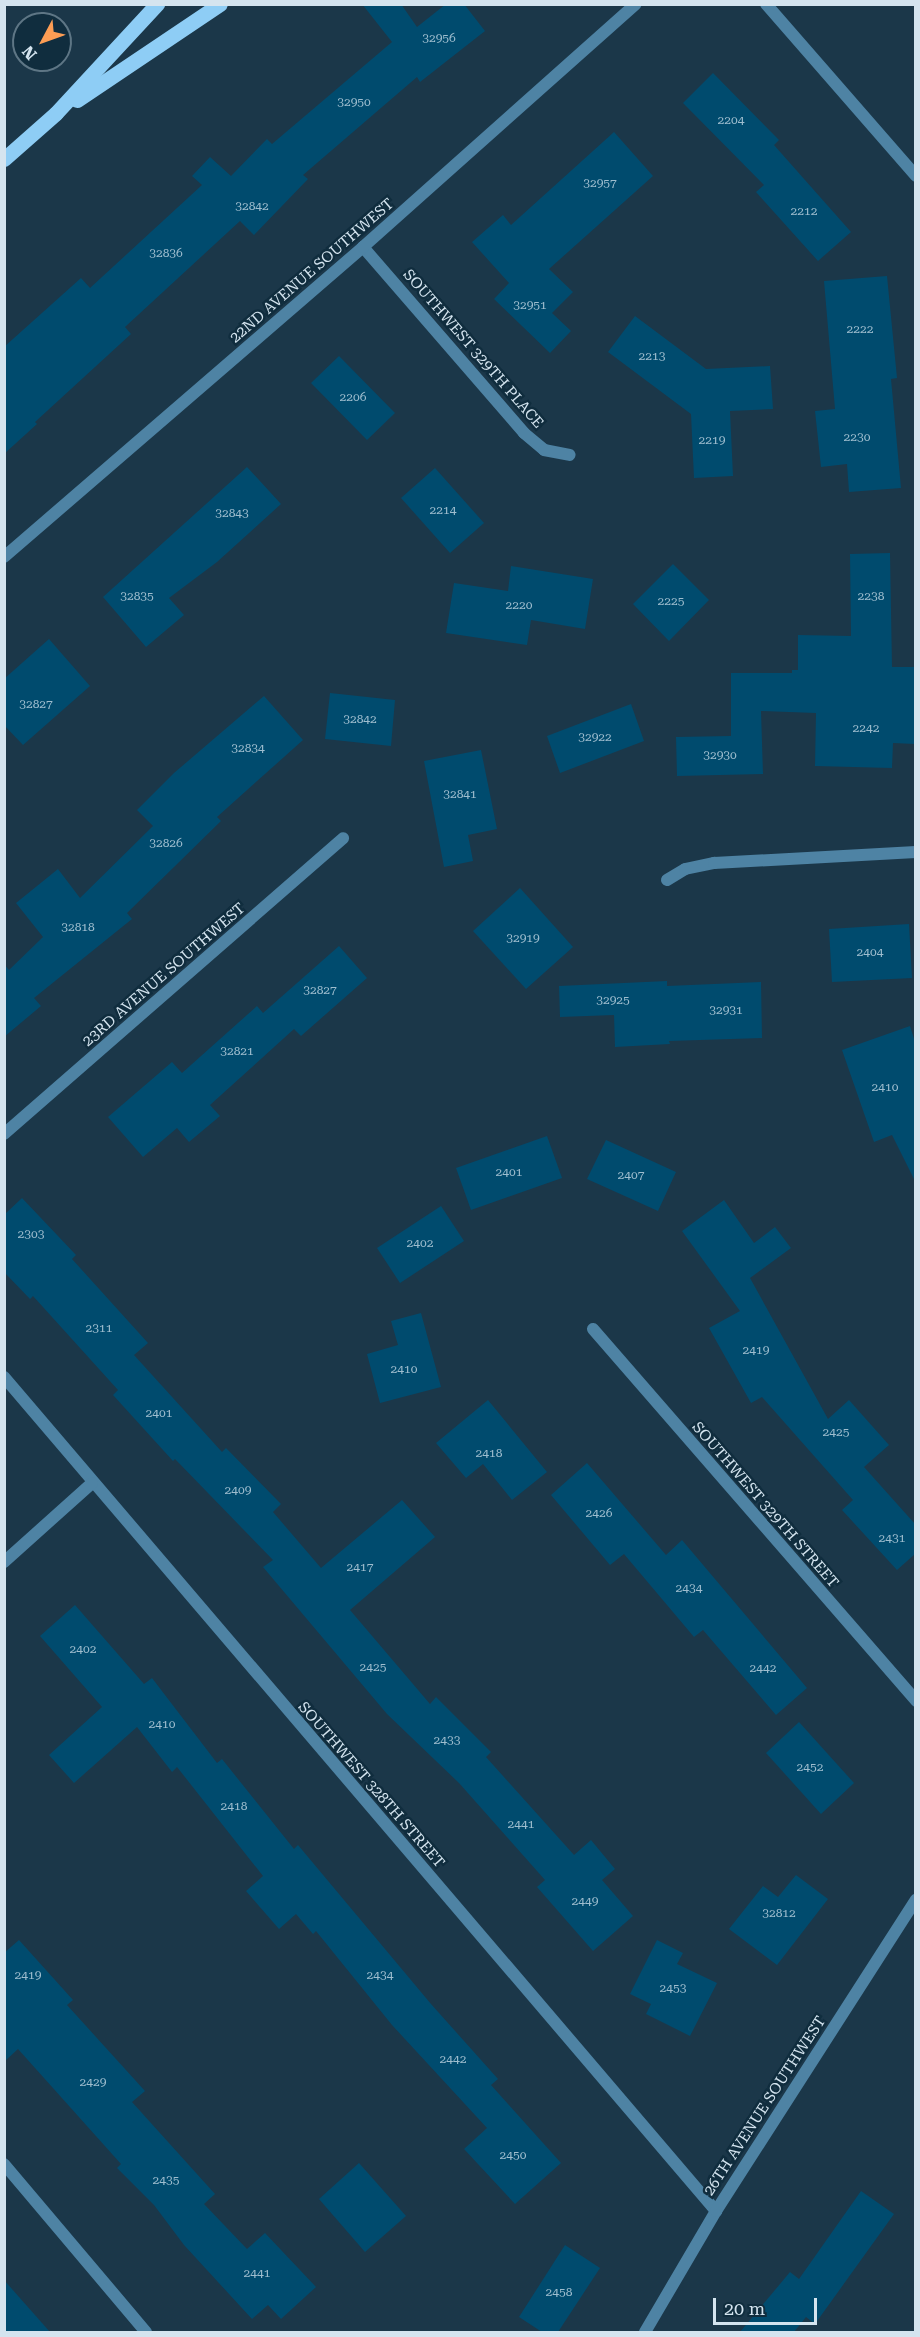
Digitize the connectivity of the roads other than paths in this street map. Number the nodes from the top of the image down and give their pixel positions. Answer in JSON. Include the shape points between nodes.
{"nodes":[{"id":1,"x":157,"y":4,"type":"edge"},
{"id":2,"x":220,"y":4,"type":"edge"},
{"id":3,"x":636,"y":4,"type":"edge"},
{"id":4,"x":766,"y":4,"type":"edge"},
{"id":5,"x":56,"y":113,"type":"junction"},
{"id":6,"x":4,"y":159,"type":"edge"},
{"id":7,"x":915,"y":176,"type":"edge"},
{"id":8,"x":363,"y":247,"type":"junction"},
{"id":9,"x":570,"y":455,"type":"dead end"},
{"id":10,"x":4,"y":556,"type":"edge"},
{"id":11,"x":343,"y":838,"type":"dead end"},
{"id":12,"x":915,"y":852,"type":"edge"},
{"id":13,"x":667,"y":880,"type":"dead end"},
{"id":14,"x":4,"y":1134,"type":"edge"},
{"id":15,"x":593,"y":1329,"type":"dead end"},
{"id":16,"x":4,"y":1377,"type":"edge"},
{"id":17,"x":92,"y":1483,"type":"junction"},
{"id":18,"x":4,"y":1562,"type":"edge"},
{"id":19,"x":915,"y":1701,"type":"edge"},
{"id":20,"x":915,"y":1900,"type":"edge"},
{"id":21,"x":4,"y":2164,"type":"edge"},
{"id":22,"x":716,"y":2211,"type":"junction"},
{"id":23,"x":146,"y":2332,"type":"edge"},
{"id":24,"x":645,"y":2332,"type":"edge"}],
"edges":[{"from":1,"to":5,"type":"main road"},
{"from":2,"to":5,"type":"main road"},
{"from":3,"to":8,"type":"street","name":"22ND AVENUE SOUTHWEST"},
{"from":4,"to":7,"type":"street"},
{"from":5,"to":6,"type":"main road"},
{"from":8,"to":9,"type":"street","name":"SOUTHWEST 329TH PLACE","via":[[524,432],[544,450]]},
{"from":8,"to":10,"type":"street","name":"22ND AVENUE SOUTHWEST"},
{"from":11,"to":14,"type":"street","name":"23RD AVENUE SOUTHWEST"},
{"from":12,"to":13,"type":"street","via":[[714,863],[685,868]]},
{"from":15,"to":19,"type":"street","name":"SOUTHWEST 329TH STREET"},
{"from":16,"to":17,"type":"street","name":"SOUTHWEST 328TH STREET"},
{"from":17,"to":18,"type":"street"},
{"from":17,"to":22,"type":"street","name":"SOUTHWEST 328TH STREET"},
{"from":20,"to":22,"type":"street","name":"26TH AVENUE SOUTHWEST"},
{"from":21,"to":23,"type":"street"},
{"from":22,"to":24,"type":"street","name":"26TH AVENUE SOUTHWEST"}]}
